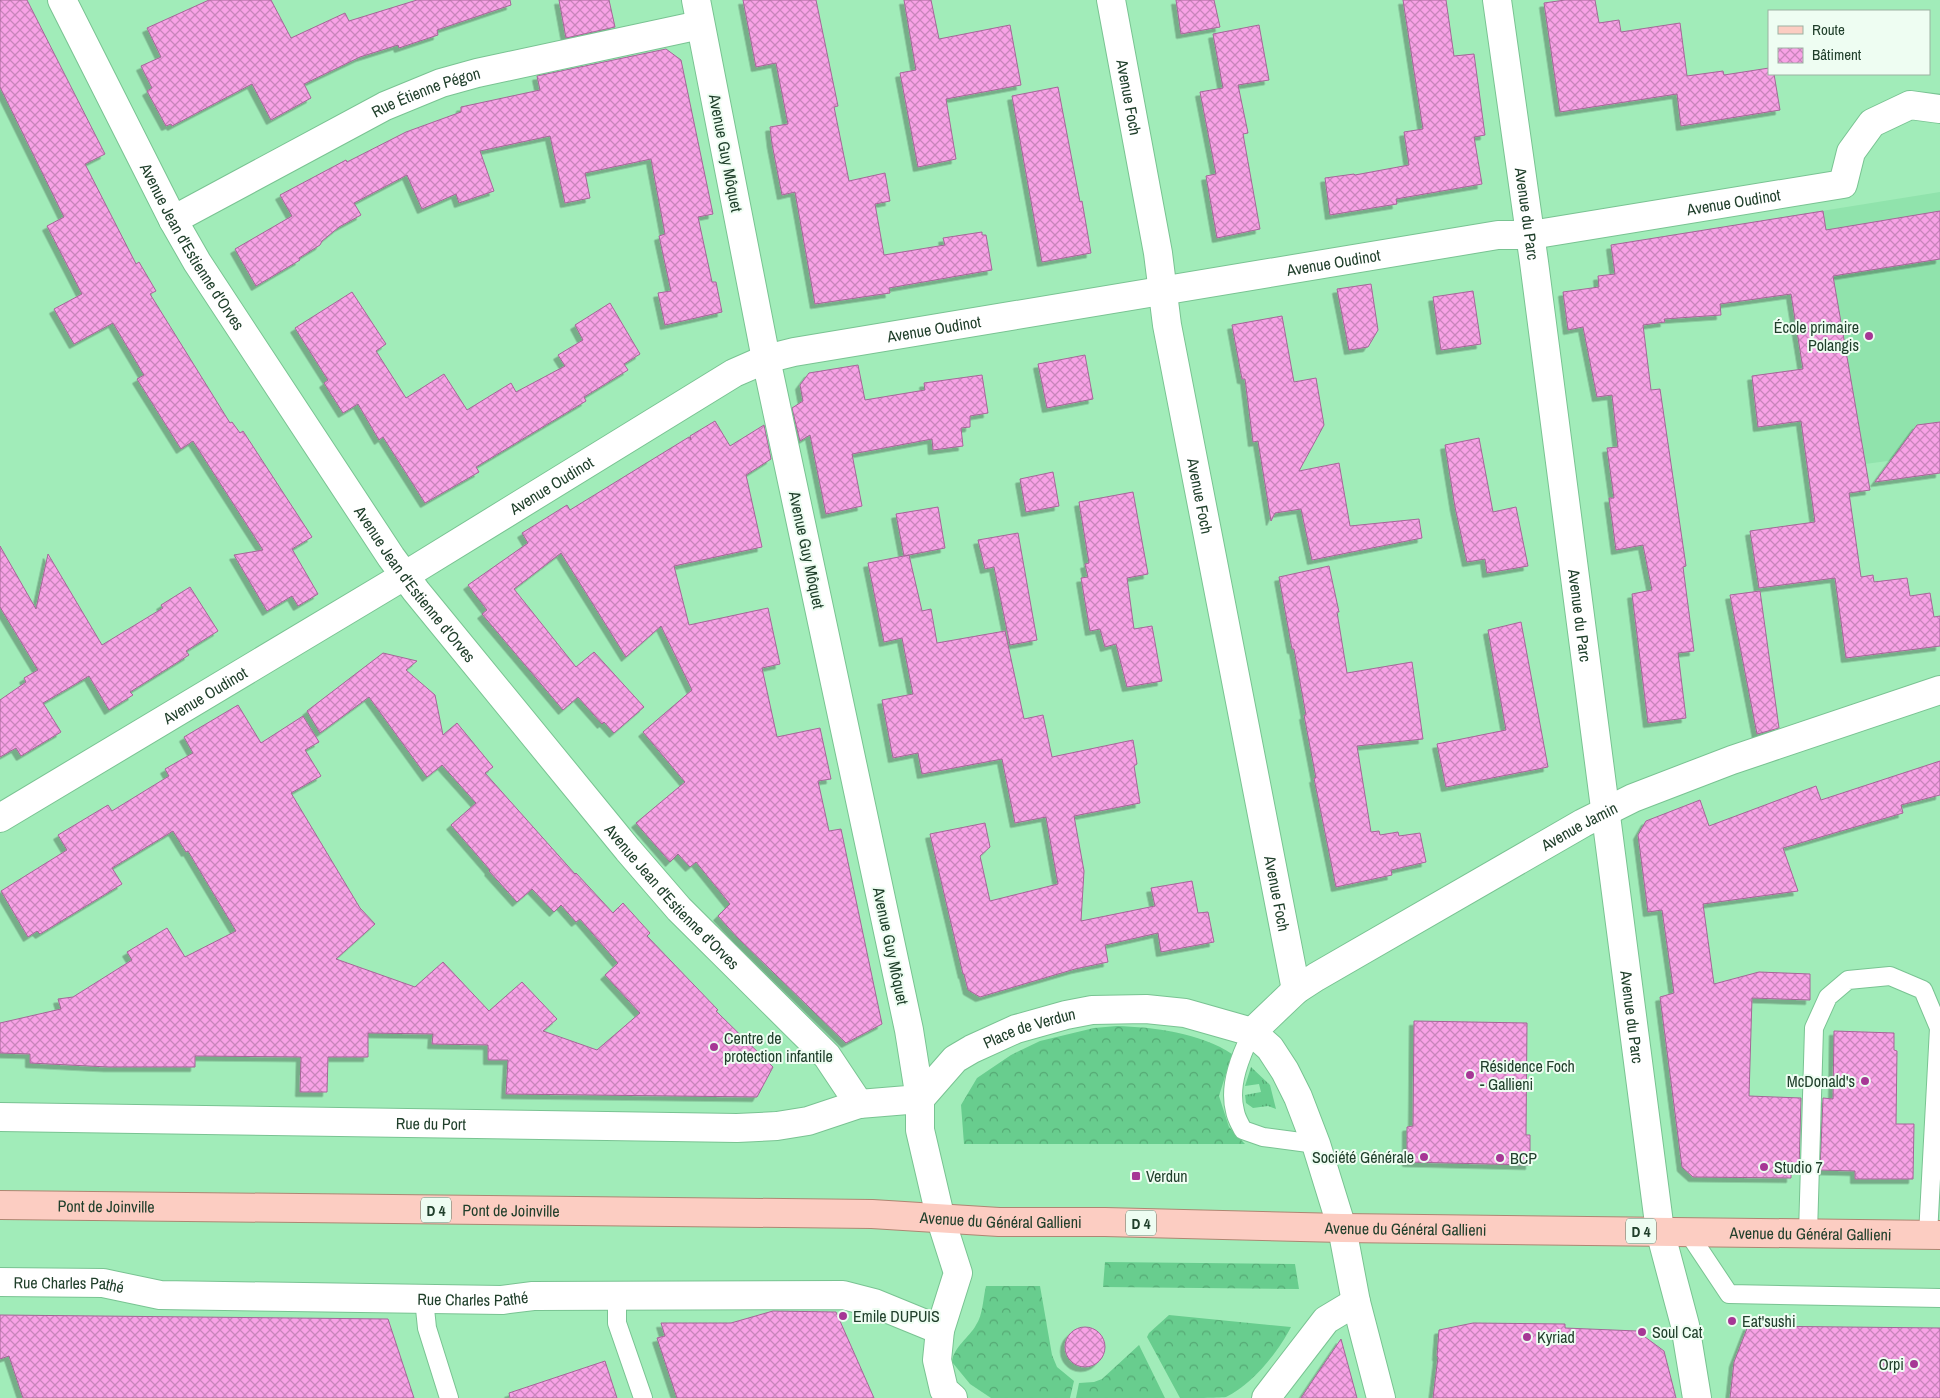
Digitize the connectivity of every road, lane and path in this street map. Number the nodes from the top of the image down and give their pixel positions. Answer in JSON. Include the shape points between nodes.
{"nodes":[{"id":1,"x":62,"y":0,"type":"edge"},
{"id":2,"x":1111,"y":0,"type":"edge"},
{"id":3,"x":1496,"y":0,"type":"edge"},
{"id":4,"x":698,"y":12,"type":"edge"},
{"id":5,"x":1940,"y":109,"type":"edge"},
{"id":6,"x":173,"y":220,"type":"junction"},
{"id":7,"x":1531,"y":235,"type":"junction"},
{"id":8,"x":1162,"y":291,"type":"junction"},
{"id":9,"x":766,"y":359,"type":"junction"},
{"id":10,"x":404,"y":576,"type":"junction"},
{"id":11,"x":1940,"y":690,"type":"edge"},
{"id":12,"x":1606,"y":812,"type":"junction"},
{"id":13,"x":0,"y":818,"type":"edge"},
{"id":14,"x":1296,"y":990,"type":"junction"},
{"id":15,"x":1252,"y":1032,"type":"junction"},
{"id":16,"x":920,"y":1099,"type":"junction"},
{"id":17,"x":859,"y":1104,"type":"junction"},
{"id":18,"x":0,"y":1117,"type":"edge"},
{"id":19,"x":1316,"y":1144,"type":"junction"},
{"id":20,"x":0,"y":1204,"type":"edge"},
{"id":21,"x":872,"y":1214,"type":"joint"},
{"id":22,"x":941,"y":1220,"type":"junction"},
{"id":23,"x":1342,"y":1228,"type":"junction"},
{"id":24,"x":1673,"y":1231,"type":"junction"},
{"id":25,"x":1808,"y":1232,"type":"junction"},
{"id":26,"x":1934,"y":1235,"type":"edge"},
{"id":27,"x":0,"y":1282,"type":"edge"},
{"id":28,"x":618,"y":1296,"type":"junction"},
{"id":29,"x":1940,"y":1298,"type":"edge"},
{"id":30,"x":424,"y":1299,"type":"junction"},
{"id":31,"x":1356,"y":1302,"type":"junction"},
{"id":32,"x":940,"y":1330,"type":"junction"},
{"id":33,"x":449,"y":1398,"type":"edge"},
{"id":34,"x":643,"y":1398,"type":"edge"},
{"id":35,"x":953,"y":1398,"type":"edge"},
{"id":36,"x":1266,"y":1398,"type":"edge"},
{"id":37,"x":1381,"y":1398,"type":"edge"},
{"id":38,"x":1697,"y":1398,"type":"edge"}],
"edges":[{"from":1,"to":6,"type":"street","name":"Avenue Jean d'Estienne d'Orves"},
{"from":2,"to":8,"type":"street","name":"Avenue Foch","via":[[1158,253]]},
{"from":3,"to":7,"type":"street","name":"Avenue du Parc"},
{"from":4,"to":6,"type":"street","name":"Rue Étienne Pégon","via":[[426,89],[385,106]]},
{"from":4,"to":9,"type":"street","name":"Avenue Guy Môquet"},
{"from":5,"to":7,"type":"street","name":"Avenue Oudinot","via":[[1910,105],[1872,122],[1851,152],[1843,184]]},
{"from":6,"to":10,"type":"street","name":"Avenue Jean d'Estienne d'Orves","via":[[197,262]]},
{"from":7,"to":8,"type":"street","name":"Avenue Oudinot","via":[[1498,235]]},
{"from":7,"to":12,"type":"street","name":"Avenue du Parc"},
{"from":8,"to":9,"type":"street","name":"Avenue Oudinot"},
{"from":8,"to":14,"type":"street","name":"Avenue Foch"},
{"from":9,"to":10,"type":"street","name":"Avenue Oudinot","via":[[734,373]]},
{"from":9,"to":16,"type":"street","name":"Avenue Guy Môquet","via":[[899,983]]},
{"from":10,"to":13,"type":"street","name":"Avenue Oudinot"},
{"from":10,"to":17,"type":"street","name":"Avenue Jean d'Estienne d'Orves","via":[[628,850],[679,909],[827,1056]]},
{"from":11,"to":12,"type":"street","name":"Avenue Jamin","via":[[1732,760],[1633,798]]},
{"from":12,"to":14,"type":"street","name":"Avenue Jamin"},
{"from":12,"to":24,"type":"street","name":"Avenue du Parc"},
{"from":14,"to":15,"type":"street","name":"Avenue Jamin"},
{"from":15,"to":16,"type":"street","name":"Place de Verdun","via":[[1185,1013],[1115,1008],[1083,1012],[1016,1029],[972,1049],[955,1059]]},
{"from":15,"to":19,"type":"street","name":"Place de Verdun","via":[[1270,1048],[1285,1071]]},
{"from":15,"to":19,"type":"lane","via":[[1241,1055],[1233,1099],[1243,1130],[1263,1138]]},
{"from":16,"to":17,"type":"street","name":"Rue du Port"},
{"from":16,"to":22,"type":"street","via":[[920,1130]]},
{"from":17,"to":18,"type":"street","name":"Rue du Port","via":[[808,1121],[738,1128]]},
{"from":19,"to":23,"type":"street","name":"Place de Verdun"},
{"from":20,"to":21,"type":"main road","name":"Pont de Joinville","number":"D 4"},
{"from":21,"to":22,"type":"main road","name":"Avenue du Général Gallieni","number":"D 4"},
{"from":22,"to":23,"type":"main road","name":"Avenue du Général Gallieni","number":"D 4"},
{"from":22,"to":32,"type":"street","via":[[958,1273]]},
{"from":23,"to":24,"type":"main road","name":"Avenue du Général Gallieni","number":"D 4"},
{"from":23,"to":31,"type":"street","name":"Place de Verdun"},
{"from":24,"to":25,"type":"main road","name":"Avenue du Général Gallieni","number":"D 4"},
{"from":24,"to":29,"type":"lane","via":[[1730,1294]]},
{"from":24,"to":38,"type":"street","name":"Avenue du Parc"},
{"from":25,"to":26,"type":"main road","name":"Avenue du Général Gallieni","number":"D 4"},
{"from":25,"to":26,"type":"lane","via":[[1814,1028],[1828,997],[1848,980],[1890,976],[1924,990],[1939,1028]]},
{"from":27,"to":30,"type":"street","name":"Rue Charles Pathé","via":[[103,1284],[160,1295]]},
{"from":28,"to":30,"type":"street","name":"Rue Charles Pathé"},
{"from":28,"to":32,"type":"street","name":"Rue Charles Pathé","via":[[843,1295],[874,1303]]},
{"from":28,"to":34,"type":"lane","via":[[618,1322]]},
{"from":30,"to":33,"type":"lane","via":[[427,1328]]},
{"from":31,"to":36,"type":"street","via":[[1326,1320]]},
{"from":31,"to":37,"type":"street","name":"Place de Verdun"},
{"from":32,"to":35,"type":"street","via":[[937,1360],[944,1390]]}]}
